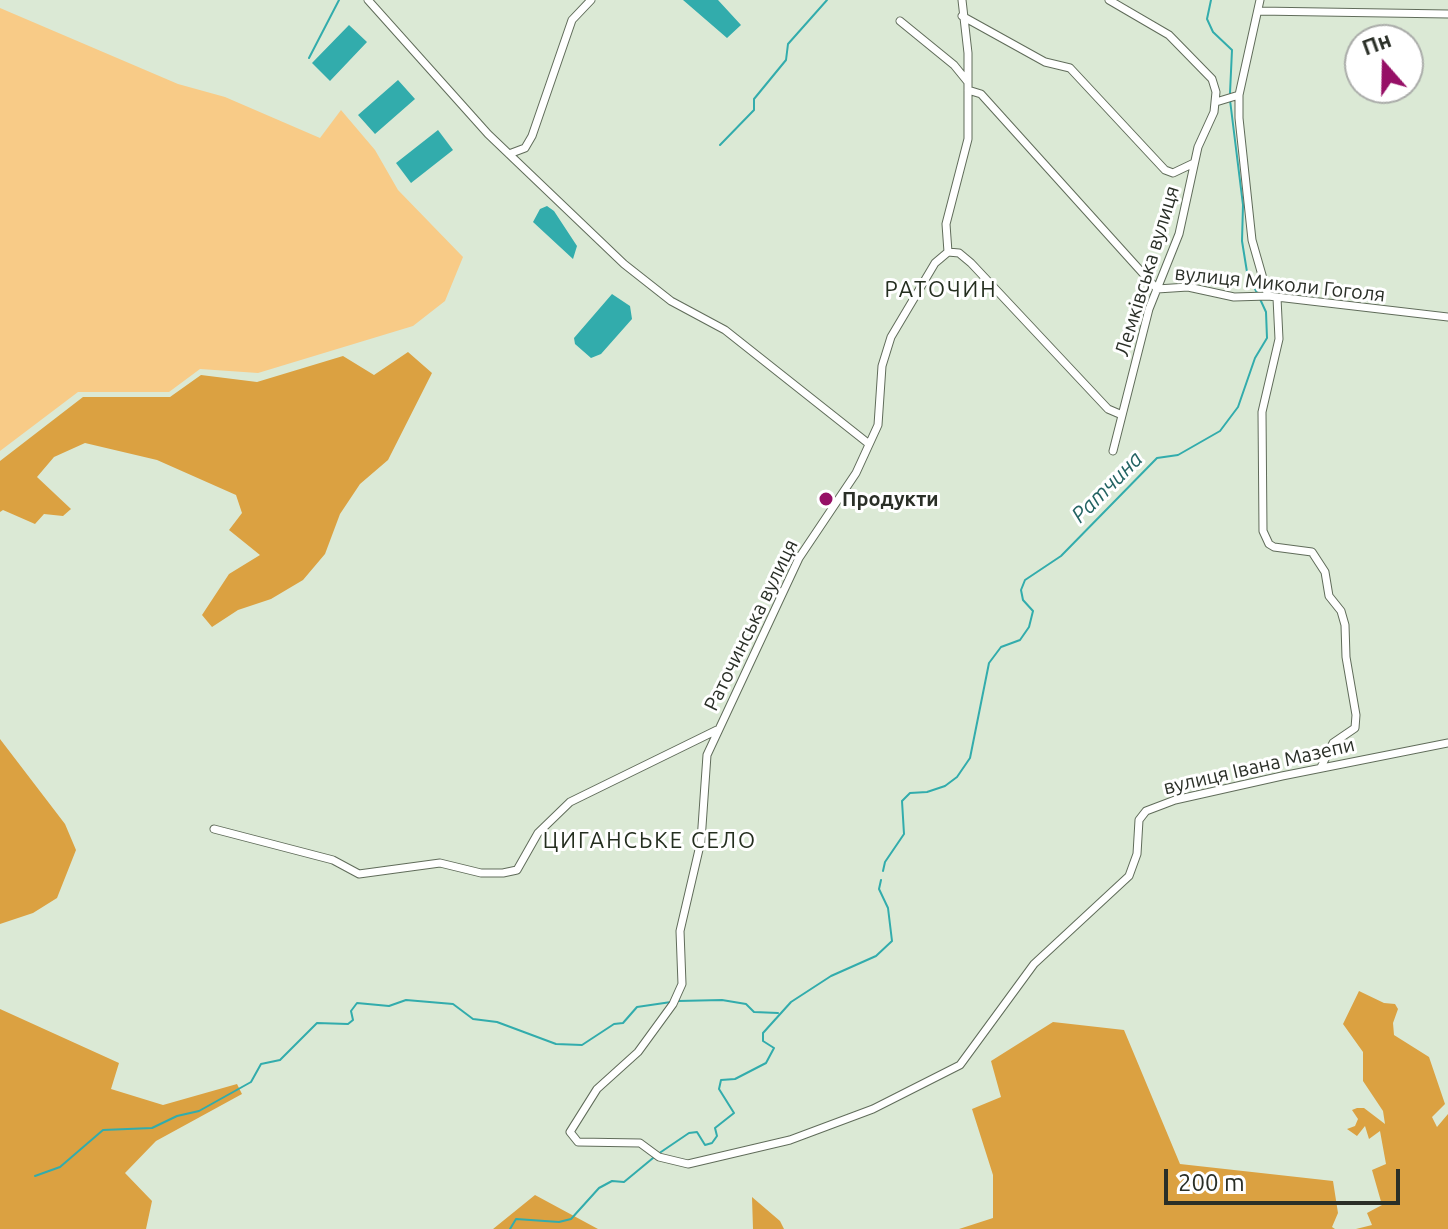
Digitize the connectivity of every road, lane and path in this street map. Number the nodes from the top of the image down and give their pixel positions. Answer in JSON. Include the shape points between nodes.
{"nodes":[{"id":1,"x":368,"y":0,"type":"edge"},
{"id":2,"x":591,"y":0,"type":"edge"},
{"id":3,"x":962,"y":0,"type":"edge"},
{"id":4,"x":1109,"y":0,"type":"edge"},
{"id":5,"x":1260,"y":0,"type":"edge"},
{"id":6,"x":1259,"y":11,"type":"junction"},
{"id":7,"x":1448,"y":14,"type":"edge"},
{"id":8,"x":962,"y":16,"type":"junction"},
{"id":9,"x":900,"y":21,"type":"dead end"},
{"id":10,"x":968,"y":86,"type":"junction"},
{"id":11,"x":1233,"y":96,"type":"junction"},
{"id":12,"x":1216,"y":102,"type":"junction"},
{"id":13,"x":509,"y":154,"type":"junction"},
{"id":14,"x":1194,"y":163,"type":"junction"},
{"id":15,"x":948,"y":252,"type":"junction"},
{"id":16,"x":1157,"y":289,"type":"junction"},
{"id":17,"x":1268,"y":297,"type":"junction"},
{"id":18,"x":1448,"y":317,"type":"edge"},
{"id":19,"x":1122,"y":415,"type":"junction"},
{"id":20,"x":869,"y":444,"type":"junction"},
{"id":21,"x":1113,"y":451,"type":"dead end"},
{"id":22,"x":717,"y":730,"type":"junction"},
{"id":23,"x":1448,"y":743,"type":"edge"},
{"id":24,"x":1321,"y":767,"type":"junction"},
{"id":25,"x":214,"y":829,"type":"dead end"},
{"id":26,"x":659,"y":1157,"type":"joint"}],
"edges":[{"from":1,"to":13,"type":"street"},
{"from":2,"to":13,"type":"street","via":[[572,20],[532,136],[525,148]]},
{"from":3,"to":8,"type":"street"},
{"from":4,"to":12,"type":"street","via":[[1178,43],[1212,79]]},
{"from":5,"to":6,"type":"street"},
{"from":6,"to":7,"type":"street"},
{"from":6,"to":11,"type":"street"},
{"from":8,"to":10,"type":"street"},
{"from":8,"to":14,"type":"street","via":[[1045,62],[1070,68],[1165,170],[1181,171]]},
{"from":9,"to":10,"type":"street","via":[[954,65]]},
{"from":10,"to":15,"type":"street","via":[[968,139],[946,224]]},
{"from":10,"to":16,"type":"street","via":[[981,94]]},
{"from":11,"to":12,"type":"street"},
{"from":11,"to":17,"type":"street","via":[[1252,240]]},
{"from":12,"to":14,"type":"street","name":"Лемківська вулиця"},
{"from":13,"to":20,"type":"street","via":[[624,264],[671,301],[725,330]]},
{"from":14,"to":16,"type":"street","name":"Лемківська вулиця","via":[[1179,234]]},
{"from":15,"to":19,"type":"street","via":[[971,263],[1108,409]]},
{"from":15,"to":20,"type":"street","name":"Раточинська вулиця","via":[[935,263],[885,351],[878,425]]},
{"from":16,"to":17,"type":"street","name":"вулиця Миколи Гоголя","via":[[1188,287]]},
{"from":16,"to":19,"type":"street","name":"Лемківська вулиця"},
{"from":17,"to":18,"type":"street","name":"вулиця Миколи Гоголя"},
{"from":17,"to":24,"type":"street","via":[[1279,339],[1262,412],[1263,531],[1274,547],[1312,552],[1325,572],[1329,596],[1345,625],[1356,715],[1355,728],[1333,743]]},
{"from":19,"to":21,"type":"street","name":"Лемківська вулиця"},
{"from":20,"to":22,"type":"street","name":"Раточинська вулиця","via":[[856,473],[799,558]]},
{"from":22,"to":25,"type":"street","via":[[570,802],[538,833],[517,870],[503,873],[440,863],[359,874],[333,860]]},
{"from":22,"to":26,"type":"street","name":"Раточинська вулиця","via":[[707,755],[701,841],[683,913],[682,984],[638,1052],[597,1089],[570,1132],[578,1142],[640,1143]]},
{"from":23,"to":24,"type":"street","name":"вулиця Івана Мазепи"},
{"from":24,"to":26,"type":"street","name":"вулиця Івана Мазепи","via":[[1146,811],[1139,820],[1137,854],[1129,876],[1034,964],[979,1043],[942,1076],[790,1140],[706,1162]]}]}
